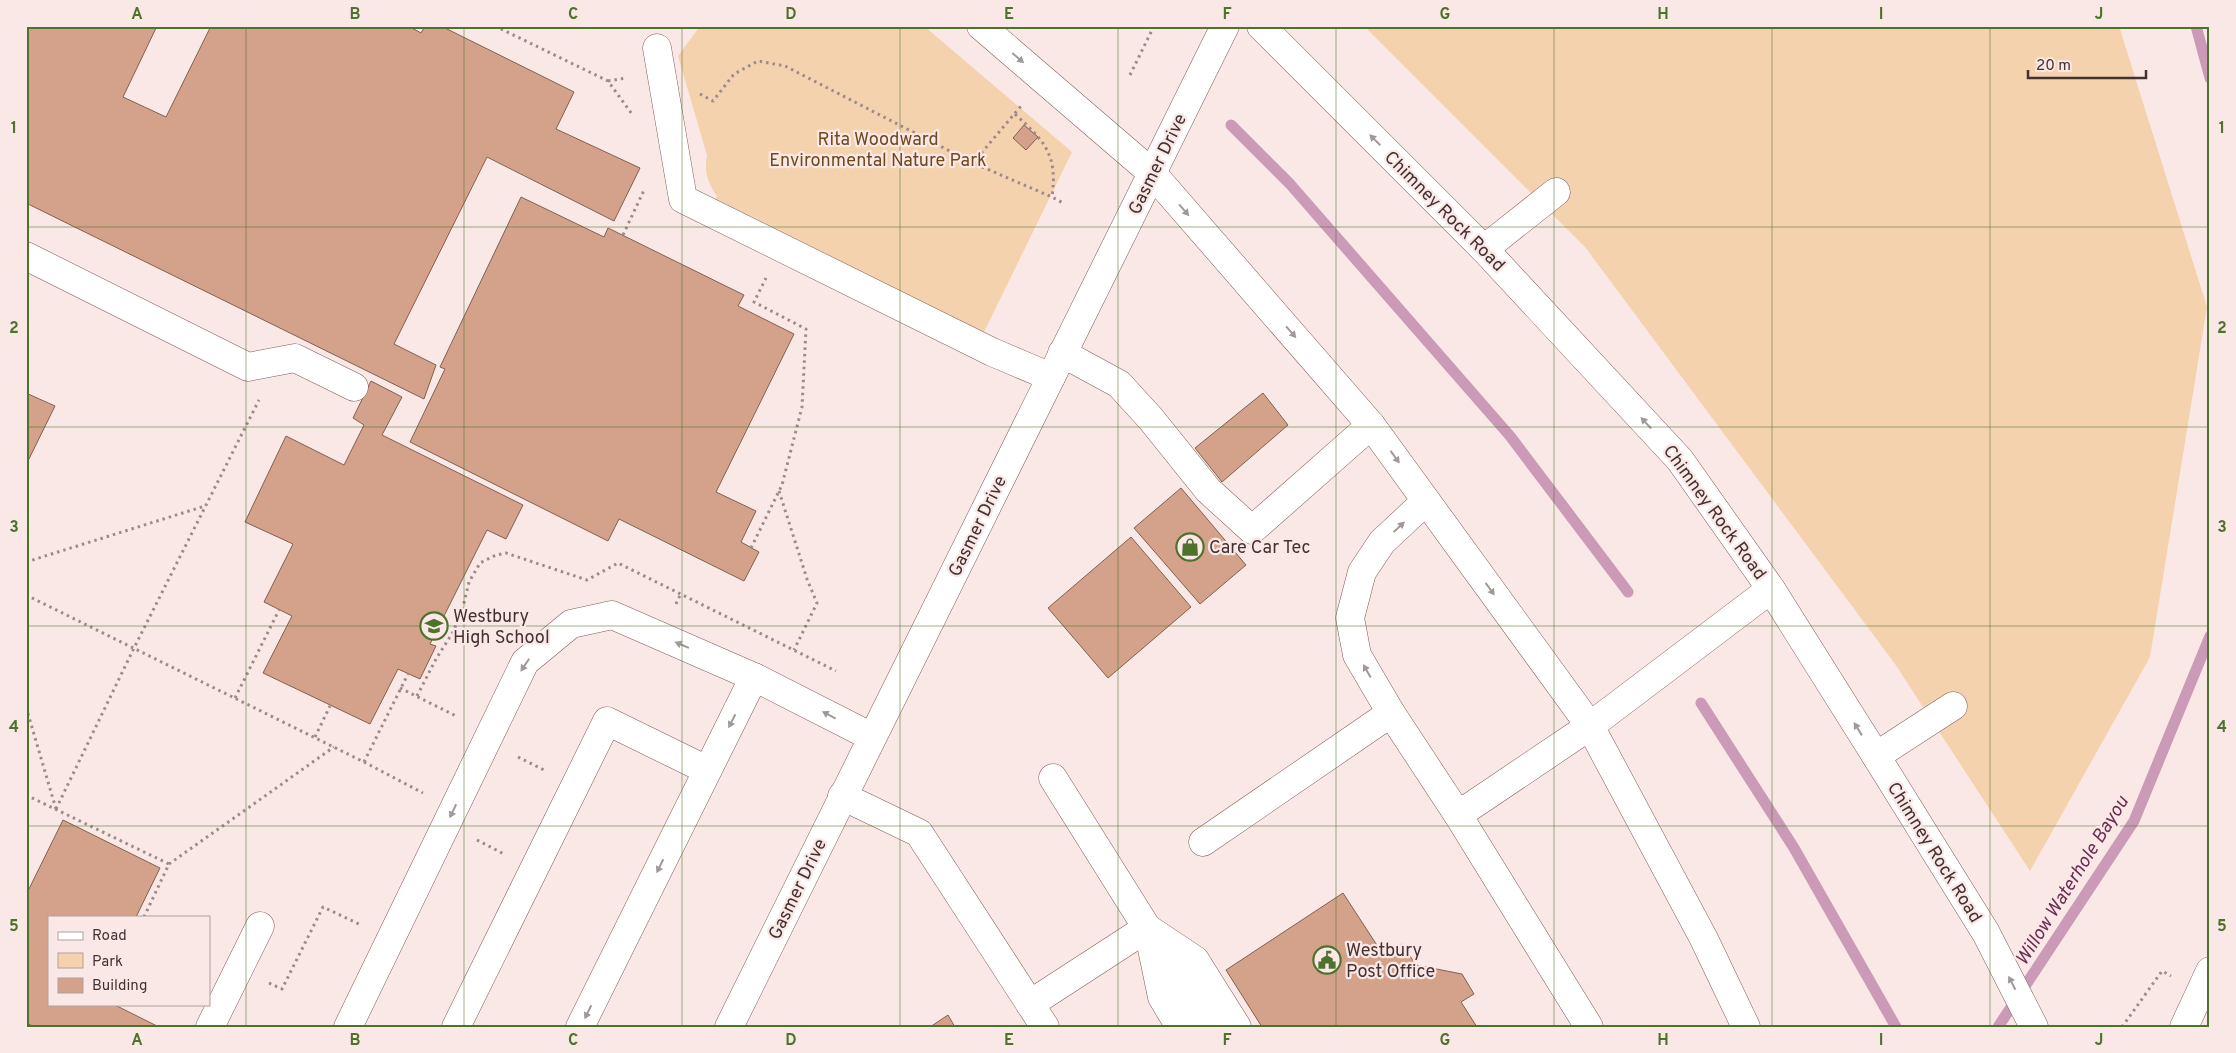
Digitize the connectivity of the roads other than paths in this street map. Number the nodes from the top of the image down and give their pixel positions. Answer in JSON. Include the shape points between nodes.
{"nodes":[{"id":1,"x":981,"y":26,"type":"edge"},
{"id":2,"x":1225,"y":26,"type":"edge"},
{"id":3,"x":1261,"y":26,"type":"edge"},
{"id":4,"x":657,"y":48,"type":"dead end"},
{"id":5,"x":1152,"y":173,"type":"junction"},
{"id":6,"x":1556,"y":192,"type":"dead end"},
{"id":7,"x":1484,"y":249,"type":"junction"},
{"id":8,"x":26,"y":256,"type":"edge"},
{"id":9,"x":1057,"y":365,"type":"junction"},
{"id":10,"x":354,"y":386,"type":"dead end"},
{"id":11,"x":1371,"y":425,"type":"junction"},
{"id":12,"x":1426,"y":501,"type":"junction"},
{"id":13,"x":1771,"y":589,"type":"junction"},
{"id":14,"x":754,"y":677,"type":"junction"},
{"id":15,"x":1953,"y":706,"type":"dead end"},
{"id":16,"x":1391,"y":713,"type":"junction"},
{"id":17,"x":1590,"y":726,"type":"junction"},
{"id":18,"x":872,"y":738,"type":"junction"},
{"id":19,"x":1876,"y":756,"type":"junction"},
{"id":20,"x":707,"y":770,"type":"junction"},
{"id":21,"x":1053,"y":778,"type":"dead end"},
{"id":22,"x":842,"y":796,"type":"junction"},
{"id":23,"x":1458,"y":815,"type":"junction"},
{"id":24,"x":1203,"y":842,"type":"dead end"},
{"id":25,"x":260,"y":926,"type":"dead end"},
{"id":26,"x":1147,"y":928,"type":"junction"},
{"id":27,"x":2210,"y":971,"type":"edge"},
{"id":28,"x":1030,"y":1004,"type":"junction"},
{"id":29,"x":210,"y":1027,"type":"edge"},
{"id":30,"x":348,"y":1027,"type":"edge"},
{"id":31,"x":456,"y":1027,"type":"edge"},
{"id":32,"x":580,"y":1027,"type":"edge"},
{"id":33,"x":728,"y":1027,"type":"edge"},
{"id":34,"x":1045,"y":1027,"type":"edge"},
{"id":35,"x":1180,"y":1027,"type":"edge"},
{"id":36,"x":1211,"y":1027,"type":"edge"},
{"id":37,"x":1238,"y":1027,"type":"edge"},
{"id":38,"x":1589,"y":1027,"type":"edge"},
{"id":39,"x":1746,"y":1027,"type":"edge"},
{"id":40,"x":2034,"y":1027,"type":"edge"},
{"id":41,"x":2184,"y":1027,"type":"edge"}],
"edges":[{"from":1,"to":5,"type":"main road","one_way":true},
{"from":2,"to":5,"type":"main road","name":"Gasmer Drive"},
{"from":7,"to":3,"type":"main road","name":"Chimney Rock Road","one_way":true},
{"from":4,"to":9,"type":"main road","via":[[683,199],[992,352]]},
{"from":5,"to":9,"type":"main road","name":"Gasmer Drive"},
{"from":5,"to":11,"type":"main road","one_way":true},
{"from":6,"to":7,"type":"main road"},
{"from":13,"to":7,"type":"main road","name":"Chimney Rock Road","one_way":true,"via":[[1680,460]]},
{"from":8,"to":10,"type":"main road","via":[[248,367],[295,358]]},
{"from":9,"to":11,"type":"main road","via":[[1119,384],[1208,490],[1252,530]]},
{"from":9,"to":18,"type":"main road","name":"Gasmer Drive"},
{"from":11,"to":12,"type":"main road","one_way":true},
{"from":16,"to":12,"type":"main road","one_way":true,"via":[[1357,655],[1350,618],[1362,572],[1382,542]]},
{"from":12,"to":17,"type":"main road","one_way":true},
{"from":13,"to":17,"type":"main road"},
{"from":19,"to":13,"type":"main road","name":"Chimney Rock Road","one_way":true},
{"from":18,"to":14,"type":"main road","one_way":true},
{"from":14,"to":20,"type":"main road","one_way":true},
{"from":14,"to":30,"type":"main road","one_way":true,"via":[[612,616],[571,624],[525,662]]},
{"from":15,"to":19,"type":"main road"},
{"from":16,"to":23,"type":"main road"},
{"from":16,"to":24,"type":"main road"},
{"from":17,"to":23,"type":"main road"},
{"from":17,"to":39,"type":"main road","via":[[1704,939]]},
{"from":18,"to":22,"type":"main road","name":"Gasmer Drive"},
{"from":40,"to":19,"type":"main road","name":"Chimney Rock Road","one_way":true,"via":[[1986,933]]},
{"from":20,"to":31,"type":"main road","via":[[607,721]]},
{"from":20,"to":32,"type":"main road","one_way":true},
{"from":21,"to":26,"type":"main road"},
{"from":22,"to":28,"type":"main road","via":[[919,834]]},
{"from":22,"to":33,"type":"main road","name":"Gasmer Drive"},
{"from":23,"to":38,"type":"main road"},
{"from":25,"to":29,"type":"main road"},
{"from":26,"to":28,"type":"main road"},
{"from":26,"to":35,"type":"main road","via":[[1162,998]]},
{"from":26,"to":36,"type":"main road"},
{"from":26,"to":37,"type":"main road","via":[[1195,960]]},
{"from":27,"to":41,"type":"main road"},
{"from":28,"to":34,"type":"main road"}]}
